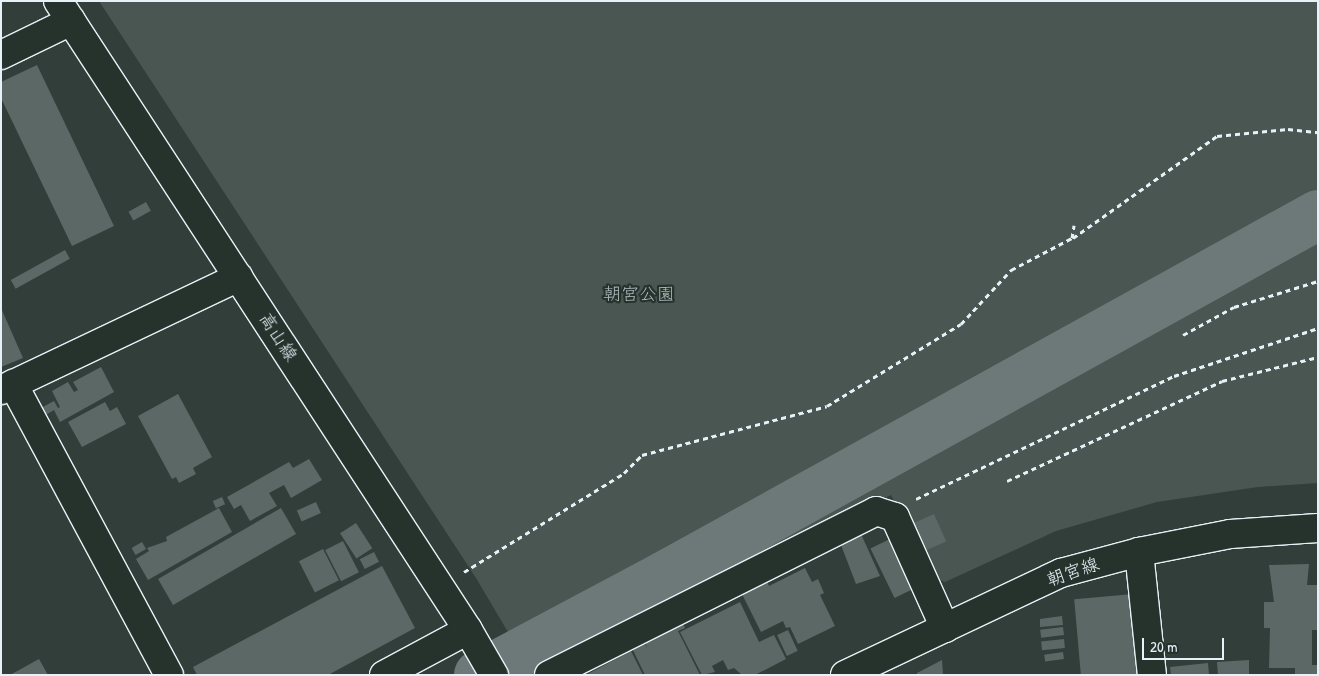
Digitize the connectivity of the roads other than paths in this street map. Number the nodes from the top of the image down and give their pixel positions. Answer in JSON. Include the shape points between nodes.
{"nodes":[{"id":1,"x":64,"y":11,"type":"edge"},
{"id":2,"x":1,"y":55,"type":"edge"},
{"id":3,"x":239,"y":277,"type":"junction"},
{"id":4,"x":7,"y":387,"type":"edge"},
{"id":5,"x":1318,"y":528,"type":"edge"},
{"id":6,"x":1139,"y":552,"type":"junction"},
{"id":7,"x":945,"y":628,"type":"junction"},
{"id":8,"x":468,"y":630,"type":"junction"},
{"id":9,"x":490,"y":669,"type":"edge"},
{"id":10,"x":169,"y":675,"type":"edge"},
{"id":11,"x":384,"y":675,"type":"edge"},
{"id":12,"x":549,"y":675,"type":"edge"},
{"id":13,"x":845,"y":675,"type":"edge"},
{"id":14,"x":1152,"y":675,"type":"edge"}],
"edges":[{"from":1,"to":2,"type":"street"},
{"from":1,"to":3,"type":"street","name":"高山線"},
{"from":3,"to":4,"type":"street"},
{"from":3,"to":8,"type":"street","name":"高山線"},
{"from":4,"to":10,"type":"street"},
{"from":5,"to":6,"type":"street","name":"朝宮線","via":[[1230,534]]},
{"from":6,"to":7,"type":"street","name":"朝宮線","via":[[1060,574]]},
{"from":6,"to":14,"type":"street"},
{"from":7,"to":12,"type":"street","via":[[895,517],[876,511]]},
{"from":7,"to":13,"type":"street","name":"朝宮線"},
{"from":8,"to":9,"type":"street","name":"高山線"},
{"from":8,"to":11,"type":"street"}]}
